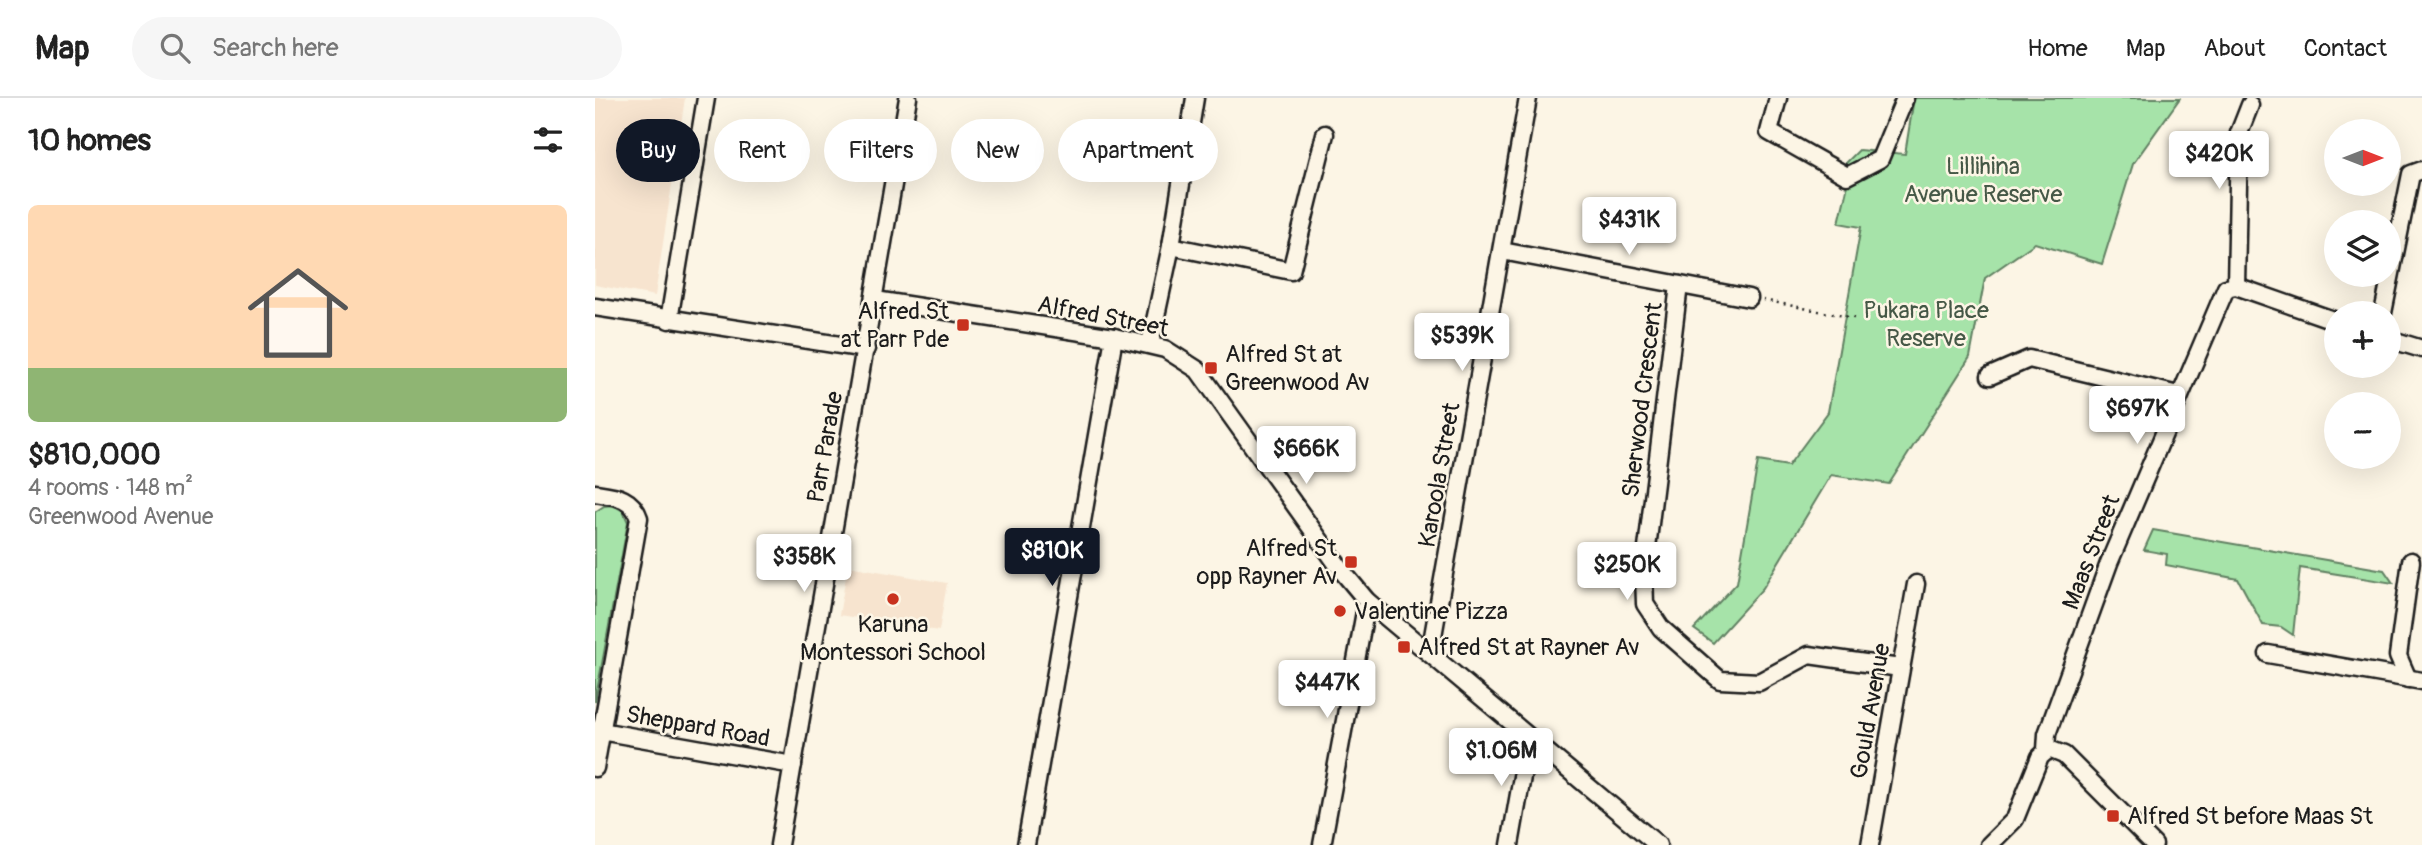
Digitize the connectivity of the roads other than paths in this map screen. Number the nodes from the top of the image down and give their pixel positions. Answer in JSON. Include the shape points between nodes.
{"nodes":[{"id":1,"x":706,"y":98,"type":"edge"},
{"id":2,"x":908,"y":98,"type":"edge"},
{"id":3,"x":1195,"y":98,"type":"edge"},
{"id":4,"x":1528,"y":98,"type":"edge"},
{"id":5,"x":1778,"y":98,"type":"edge"},
{"id":6,"x":1905,"y":98,"type":"edge"},
{"id":7,"x":2251,"y":105,"type":"dead end"},
{"id":8,"x":1325,"y":134,"type":"dead end"},
{"id":9,"x":2422,"y":170,"type":"edge"},
{"id":10,"x":1171,"y":246,"type":"junction"},
{"id":11,"x":1502,"y":251,"type":"junction"},
{"id":12,"x":1679,"y":285,"type":"junction"},
{"id":13,"x":2235,"y":286,"type":"junction"},
{"id":14,"x":1749,"y":298,"type":"road end"},
{"id":15,"x":875,"y":300,"type":"junction"},
{"id":16,"x":2385,"y":301,"type":"edge"},
{"id":17,"x":595,"y":307,"type":"edge"},
{"id":18,"x":2324,"y":317,"type":"edge"},
{"id":19,"x":669,"y":320,"type":"junction"},
{"id":20,"x":1114,"y":337,"type":"junction"},
{"id":21,"x":2401,"y":343,"type":"edge"},
{"id":22,"x":1150,"y":344,"type":"junction"},
{"id":23,"x":866,"y":349,"type":"junction"},
{"id":24,"x":2422,"y":349,"type":"edge"},
{"id":25,"x":1990,"y":376,"type":"dead end"},
{"id":26,"x":2178,"y":396,"type":"junction"},
{"id":27,"x":595,"y":493,"type":"edge"},
{"id":28,"x":2411,"y":561,"type":"dead end"},
{"id":29,"x":1916,"y":584,"type":"dead end"},
{"id":30,"x":1367,"y":601,"type":"junction"},
{"id":31,"x":1430,"y":653,"type":"junction"},
{"id":32,"x":2268,"y":654,"type":"dead end"},
{"id":33,"x":1899,"y":668,"type":"junction"},
{"id":34,"x":2415,"y":680,"type":"edge"},
{"id":35,"x":598,"y":731,"type":"edge"},
{"id":36,"x":1529,"y":737,"type":"junction"},
{"id":37,"x":2046,"y":750,"type":"junction"},
{"id":38,"x":793,"y":765,"type":"junction"},
{"id":39,"x":595,"y":768,"type":"edge"},
{"id":40,"x":779,"y":845,"type":"edge"},
{"id":41,"x":1026,"y":845,"type":"edge"},
{"id":42,"x":1322,"y":845,"type":"edge"},
{"id":43,"x":1510,"y":845,"type":"edge"},
{"id":44,"x":1658,"y":845,"type":"edge"},
{"id":45,"x":1870,"y":845,"type":"edge"},
{"id":46,"x":1989,"y":845,"type":"edge"},
{"id":47,"x":2154,"y":845,"type":"edge"}],
"edges":[{"from":1,"to":19,"type":"street"},
{"from":2,"to":15,"type":"street","name":"Parr Parade"},
{"from":3,"to":10,"type":"street"},
{"from":4,"to":11,"type":"street","name":"Karoola Street"},
{"from":5,"to":6,"type":"street","via":[[1769,132],[1847,176],[1880,159]]},
{"from":7,"to":13,"type":"street","via":[[2239,133]]},
{"from":8,"to":10,"type":"street","via":[[1291,271]]},
{"from":9,"to":16,"type":"street","via":[[2411,174]]},
{"from":10,"to":22,"type":"street"},
{"from":11,"to":12,"type":"street"},
{"from":11,"to":31,"type":"street","name":"Karoola Street"},
{"from":12,"to":14,"type":"street"},
{"from":12,"to":33,"type":"street","name":"Sherwood Crescent","via":[[1644,573],[1645,604],[1661,628],[1720,680],[1759,682],[1809,655]]},
{"from":13,"to":18,"type":"street"},
{"from":13,"to":26,"type":"street","name":"Maas Street","via":[[2226,288]]},
{"from":15,"to":20,"type":"street","name":"Alfred Street"},
{"from":15,"to":23,"type":"street","name":"Parr Parade"},
{"from":17,"to":19,"type":"street"},
{"from":19,"to":23,"type":"street"},
{"from":20,"to":22,"type":"street","name":"Alfred Street"},
{"from":20,"to":41,"type":"street"},
{"from":21,"to":24,"type":"street"},
{"from":22,"to":30,"type":"street","name":"Alfred Street","via":[[1179,355],[1203,376]]},
{"from":23,"to":38,"type":"street","name":"Parr Parade"},
{"from":25,"to":26,"type":"street","via":[[2029,359]]},
{"from":26,"to":37,"type":"street","name":"Maas Street","via":[[2109,563],[2047,734]]},
{"from":27,"to":35,"type":"street","via":[[625,499],[635,505],[639,518]]},
{"from":28,"to":34,"type":"street","via":[[2398,656]]},
{"from":29,"to":33,"type":"street","name":"Gould Avenue"},
{"from":30,"to":31,"type":"street","name":"Alfred Street"},
{"from":30,"to":42,"type":"street"},
{"from":31,"to":36,"type":"street","name":"Alfred Street"},
{"from":32,"to":34,"type":"street"},
{"from":33,"to":45,"type":"street","name":"Gould Avenue"},
{"from":35,"to":38,"type":"street","name":"Sheppard Road"},
{"from":35,"to":39,"type":"street"},
{"from":36,"to":43,"type":"street"},
{"from":36,"to":44,"type":"street","name":"Alfred Street"},
{"from":37,"to":46,"type":"street","via":[[2015,819]]},
{"from":37,"to":47,"type":"street","via":[[2053,748],[2064,755]]},
{"from":38,"to":40,"type":"street","name":"Parr Parade"}]}
